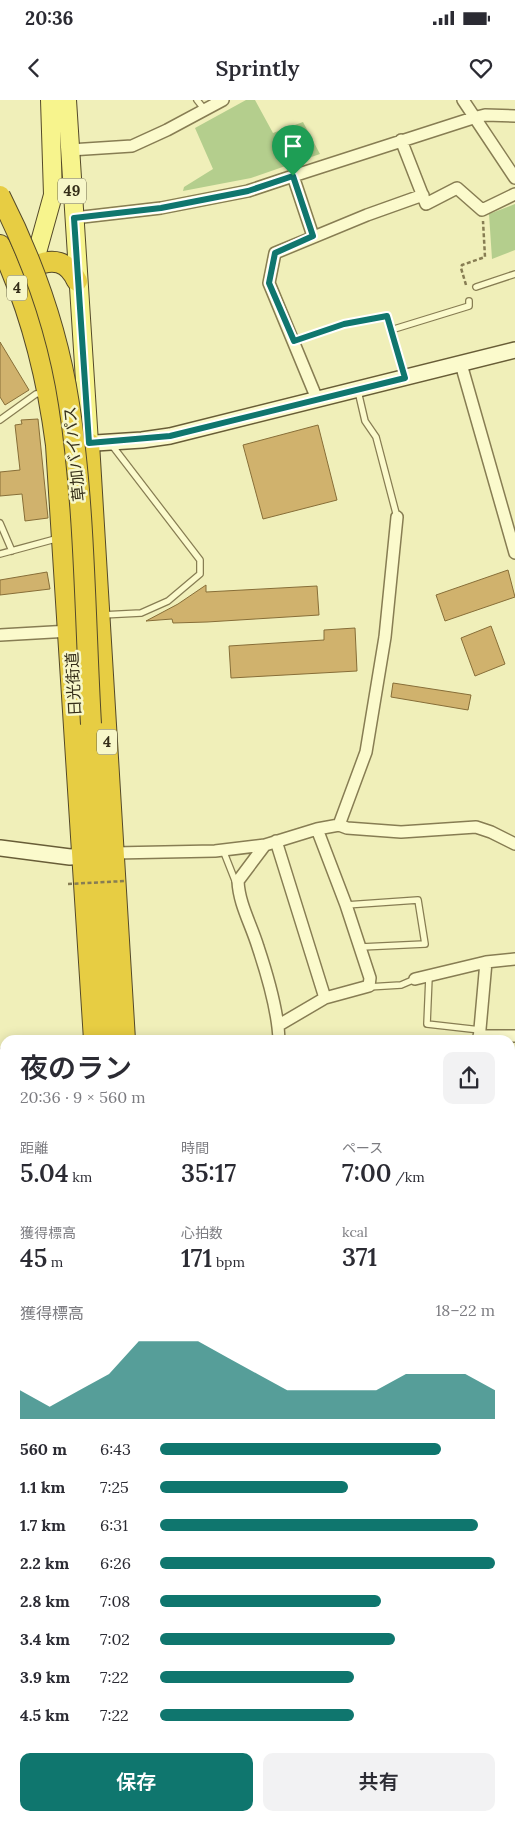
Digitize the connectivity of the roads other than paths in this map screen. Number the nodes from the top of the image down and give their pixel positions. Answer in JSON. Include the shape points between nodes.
{"nodes":[{"id":1,"x":50,"y":100,"type":"edge"},
{"id":2,"x":67,"y":100,"type":"edge"},
{"id":3,"x":197,"y":100,"type":"edge"},
{"id":4,"x":223,"y":100,"type":"edge"},
{"id":5,"x":463,"y":100,"type":"edge"},
{"id":6,"x":205,"y":110,"type":"junction"},
{"id":7,"x":515,"y":116,"type":"edge"},
{"id":8,"x":472,"y":118,"type":"junction"},
{"id":9,"x":401,"y":140,"type":"junction"},
{"id":10,"x":70,"y":150,"type":"junction"},
{"id":11,"x":293,"y":176,"type":"junction"},
{"id":12,"x":515,"y":178,"type":"edge"},
{"id":13,"x":515,"y":194,"type":"edge"},
{"id":14,"x":423,"y":195,"type":"junction"},
{"id":15,"x":0,"y":196,"type":"edge"},
{"id":16,"x":74,"y":218,"type":"junction"},
{"id":17,"x":313,"y":236,"type":"junction"},
{"id":18,"x":0,"y":245,"type":"edge"},
{"id":19,"x":33,"y":267,"type":"junction"},
{"id":20,"x":515,"y":274,"type":"edge"},
{"id":21,"x":77,"y":281,"type":"junction"},
{"id":22,"x":476,"y":287,"type":"dead end"},
{"id":23,"x":469,"y":301,"type":"road end"},
{"id":24,"x":391,"y":330,"type":"junction"},
{"id":25,"x":32,"y":331,"type":"junction"},
{"id":26,"x":294,"y":341,"type":"junction"},
{"id":27,"x":515,"y":350,"type":"edge"},
{"id":28,"x":461,"y":364,"type":"junction"},
{"id":29,"x":405,"y":378,"type":"junction"},
{"id":30,"x":357,"y":389,"type":"junction"},
{"id":31,"x":48,"y":392,"type":"junction"},
{"id":32,"x":317,"y":400,"type":"junction"},
{"id":33,"x":0,"y":420,"type":"edge"},
{"id":34,"x":110,"y":442,"type":"junction"},
{"id":35,"x":89,"y":443,"type":"junction"},
{"id":36,"x":56,"y":445,"type":"junction"},
{"id":37,"x":397,"y":517,"type":"joint"},
{"id":38,"x":0,"y":523,"type":"edge"},
{"id":39,"x":64,"y":537,"type":"junction"},
{"id":40,"x":12,"y":551,"type":"junction"},
{"id":41,"x":515,"y":553,"type":"edge"},
{"id":42,"x":0,"y":554,"type":"edge"},
{"id":43,"x":100,"y":615,"type":"junction"},
{"id":44,"x":70,"y":631,"type":"junction"},
{"id":45,"x":0,"y":636,"type":"edge"},
{"id":46,"x":91,"y":724,"type":"joint"},
{"id":47,"x":338,"y":825,"type":"junction"},
{"id":48,"x":316,"y":829,"type":"junction"},
{"id":49,"x":270,"y":843,"type":"junction"},
{"id":50,"x":515,"y":844,"type":"edge"},
{"id":51,"x":0,"y":848,"type":"edge"},
{"id":52,"x":223,"y":850,"type":"junction"},
{"id":53,"x":114,"y":853,"type":"junction"},
{"id":54,"x":83,"y":856,"type":"junction"},
{"id":55,"x":238,"y":888,"type":"junction"},
{"id":56,"x":346,"y":905,"type":"junction"},
{"id":57,"x":361,"y":948,"type":"junction"},
{"id":58,"x":515,"y":959,"type":"edge"},
{"id":59,"x":486,"y":962,"type":"junction"},
{"id":60,"x":429,"y":977,"type":"junction"},
{"id":61,"x":415,"y":979,"type":"joint"},
{"id":62,"x":365,"y":987,"type":"junction"},
{"id":63,"x":325,"y":998,"type":"junction"},
{"id":64,"x":279,"y":1025,"type":"junction"},
{"id":65,"x":93,"y":1035,"type":"edge"},
{"id":66,"x":93,"y":1035,"type":"edge"},
{"id":67,"x":125,"y":1035,"type":"edge"},
{"id":68,"x":279,"y":1035,"type":"edge"},
{"id":69,"x":479,"y":1035,"type":"edge"}],
"edges":[{"from":1,"to":19,"type":"main road","number":"49","via":[[53,195]]},
{"from":2,"to":10,"type":"main road","number":"49"},
{"from":3,"to":6,"type":"lane"},
{"from":4,"to":6,"type":"street"},
{"from":5,"to":8,"type":"street"},
{"from":6,"to":10,"type":"street","via":[[132,146]]},
{"from":7,"to":8,"type":"street"},
{"from":8,"to":9,"type":"street"},
{"from":8,"to":12,"type":"street"},
{"from":9,"to":11,"type":"street"},
{"from":9,"to":14,"type":"street"},
{"from":10,"to":16,"type":"main road","number":"49"},
{"from":11,"to":16,"type":"street","via":[[248,191],[161,208]]},
{"from":11,"to":17,"type":"street"},
{"from":13,"to":14,"type":"street","via":[[482,210],[458,188],[426,204]]},
{"from":14,"to":17,"type":"street"},
{"from":15,"to":46,"type":"highway","name":"草加バイパス","number":"4","bridge":true,"via":[[13,222],[51,325],[69,404],[80,519]]},
{"from":16,"to":21,"type":"main road","number":"49"},
{"from":17,"to":26,"type":"street","via":[[275,253],[269,283]]},
{"from":18,"to":25,"type":"highway","number":"4"},
{"from":19,"to":21,"type":"highway","number":"4","via":[[58,261],[73,272]]},
{"from":19,"to":25,"type":"highway","number":"4","via":[[30,288]]},
{"from":20,"to":22,"type":"lane"},
{"from":21,"to":35,"type":"main road","number":"49"},
{"from":23,"to":24,"type":"lane","via":[[469,306]]},
{"from":24,"to":26,"type":"lane","via":[[387,316],[344,324]]},
{"from":24,"to":29,"type":"lane"},
{"from":25,"to":31,"type":"highway","name":"日光街道","number":"4"},
{"from":26,"to":32,"type":"street"},
{"from":27,"to":28,"type":"street"},
{"from":28,"to":29,"type":"street"},
{"from":28,"to":41,"type":"street"},
{"from":29,"to":30,"type":"street"},
{"from":30,"to":32,"type":"street"},
{"from":30,"to":37,"type":"lane","via":[[365,421],[376,437]]},
{"from":31,"to":33,"type":"lane","via":[[36,394]]},
{"from":31,"to":36,"type":"highway","name":"日光街道","number":"4"},
{"from":32,"to":34,"type":"street","via":[[170,436]]},
{"from":34,"to":35,"type":"street"},
{"from":34,"to":43,"type":"lane","via":[[200,560],[200,574],[168,601],[141,613]]},
{"from":35,"to":36,"type":"street"},
{"from":35,"to":43,"type":"highway","number":"4"},
{"from":36,"to":39,"type":"highway","name":"日光街道","number":"4"},
{"from":37,"to":47,"type":"street","via":[[385,636],[366,752]]},
{"from":38,"to":40,"type":"lane"},
{"from":39,"to":40,"type":"lane"},
{"from":39,"to":44,"type":"highway","name":"日光街道","number":"4"},
{"from":40,"to":42,"type":"lane"},
{"from":43,"to":53,"type":"highway","number":"4"},
{"from":44,"to":45,"type":"street"},
{"from":44,"to":54,"type":"highway","name":"日光街道","number":"4"},
{"from":46,"to":65,"type":"highway","name":"日光街道","number":"4"},
{"from":47,"to":48,"type":"street"},
{"from":47,"to":50,"type":"street","via":[[401,832],[476,827]]},
{"from":48,"to":49,"type":"street"},
{"from":48,"to":56,"type":"street"},
{"from":49,"to":52,"type":"street"},
{"from":49,"to":55,"type":"street","via":[[238,881]]},
{"from":49,"to":63,"type":"street"},
{"from":51,"to":54,"type":"street"},
{"from":52,"to":53,"type":"street"},
{"from":52,"to":55,"type":"lane"},
{"from":53,"to":67,"type":"highway","number":"4"},
{"from":54,"to":66,"type":"highway","name":"日光街道","number":"4"},
{"from":55,"to":64,"type":"street"},
{"from":56,"to":57,"type":"street"},
{"from":56,"to":57,"type":"lane","via":[[418,900],[425,944]]},
{"from":57,"to":62,"type":"street","via":[[370,978]]},
{"from":58,"to":59,"type":"street"},
{"from":59,"to":60,"type":"street"},
{"from":59,"to":69,"type":"street"},
{"from":60,"to":61,"type":"street"},
{"from":60,"to":69,"type":"lane","via":[[426,1024]]},
{"from":61,"to":62,"type":"lane","via":[[400,984]]},
{"from":62,"to":63,"type":"street"},
{"from":63,"to":64,"type":"street"},
{"from":64,"to":68,"type":"street"}]}
